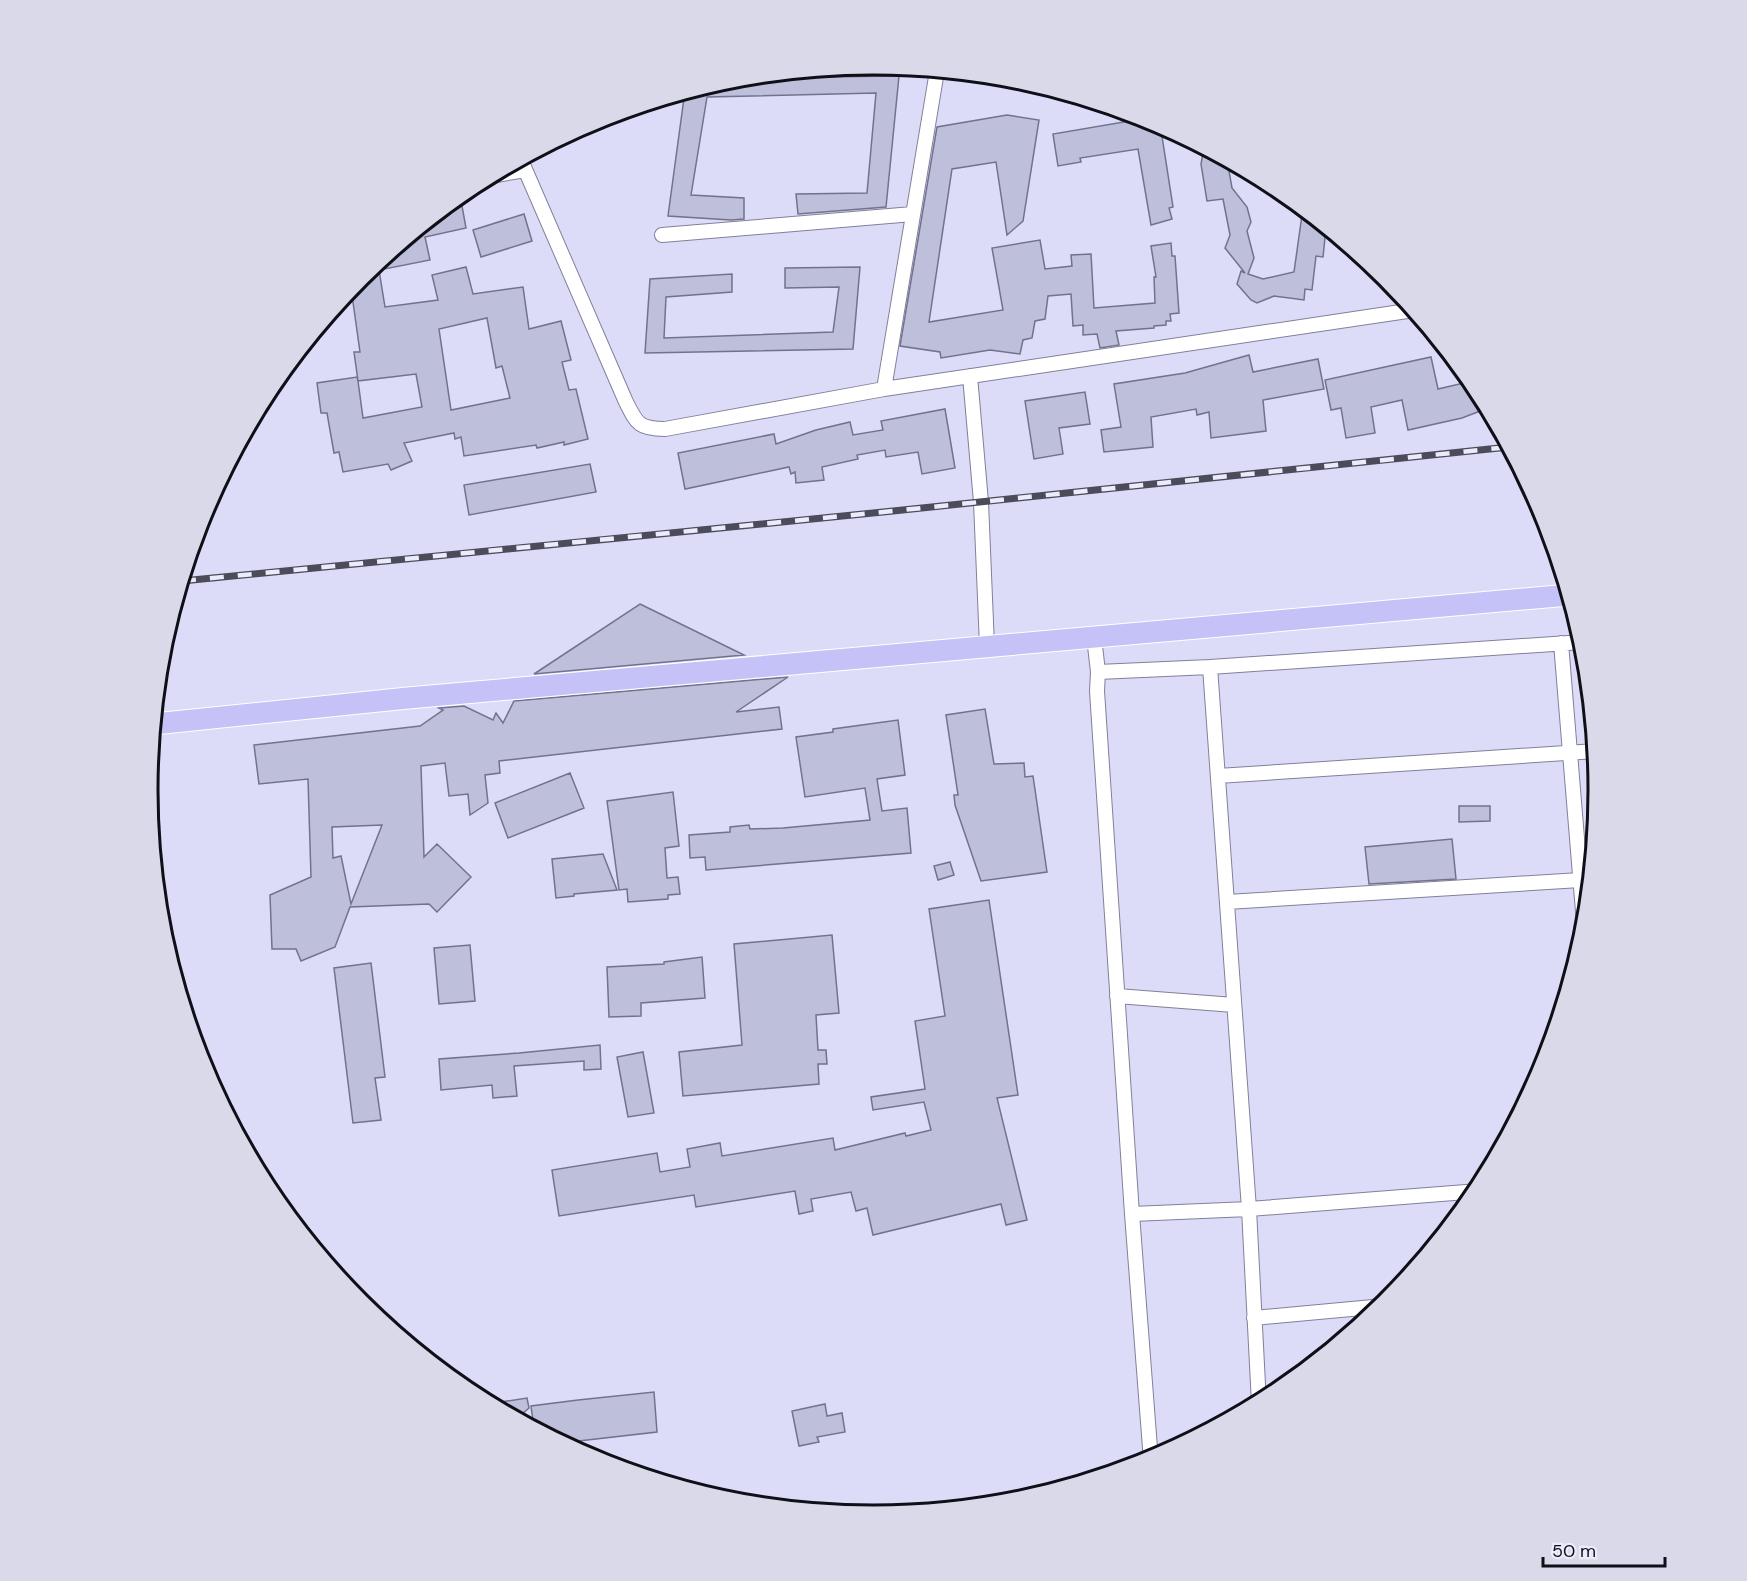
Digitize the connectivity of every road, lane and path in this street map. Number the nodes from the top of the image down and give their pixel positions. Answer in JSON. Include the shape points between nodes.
{"nodes":[{"id":1,"x":936,"y":78,"type":"edge"},
{"id":2,"x":524,"y":167,"type":"edge"},
{"id":3,"x":913,"y":214,"type":"junction"},
{"id":4,"x":662,"y":235,"type":"dead end"},
{"id":5,"x":1404,"y":311,"type":"edge"},
{"id":6,"x":970,"y":376,"type":"junction"},
{"id":7,"x":884,"y":389,"type":"junction"},
{"id":8,"x":1562,"y":597,"type":"edge"},
{"id":9,"x":1094,"y":637,"type":"junction"},
{"id":10,"x":1573,"y":642,"type":"edge"},
{"id":11,"x":1561,"y":643,"type":"junction"},
{"id":12,"x":987,"y":646,"type":"junction"},
{"id":13,"x":1210,"y":667,"type":"junction"},
{"id":14,"x":1098,"y":672,"type":"junction"},
{"id":15,"x":162,"y":723,"type":"edge"},
{"id":16,"x":1587,"y":752,"type":"edge"},
{"id":17,"x":1570,"y":753,"type":"junction"},
{"id":18,"x":1218,"y":776,"type":"junction"},
{"id":19,"x":1585,"y":857,"type":"edge"},
{"id":20,"x":1585,"y":866,"type":"edge"},
{"id":21,"x":1580,"y":880,"type":"junction"},
{"id":22,"x":1581,"y":894,"type":"edge"},
{"id":23,"x":1227,"y":902,"type":"junction"},
{"id":24,"x":1117,"y":996,"type":"junction"},
{"id":25,"x":1234,"y":1005,"type":"junction"},
{"id":26,"x":1465,"y":1192,"type":"edge"},
{"id":27,"x":1249,"y":1209,"type":"junction"},
{"id":28,"x":1132,"y":1214,"type":"junction"},
{"id":29,"x":1367,"y":1308,"type":"edge"},
{"id":30,"x":1254,"y":1318,"type":"junction"},
{"id":31,"x":1258,"y":1393,"type":"edge"},
{"id":32,"x":1150,"y":1451,"type":"edge"}],
"edges":[{"from":1,"to":3,"type":"street"},
{"from":2,"to":7,"type":"street","via":[[637,423],[648,429],[665,429]]},
{"from":3,"to":4,"type":"street"},
{"from":3,"to":7,"type":"street"},
{"from":5,"to":6,"type":"street"},
{"from":6,"to":7,"type":"street"},
{"from":6,"to":12,"type":"street","via":[[981,502]]},
{"from":8,"to":9,"type":"main road"},
{"from":9,"to":12,"type":"main road"},
{"from":9,"to":14,"type":"street"},
{"from":10,"to":11,"type":"street"},
{"from":11,"to":13,"type":"street"},
{"from":11,"to":17,"type":"street"},
{"from":12,"to":15,"type":"main road"},
{"from":13,"to":14,"type":"street"},
{"from":13,"to":18,"type":"street"},
{"from":14,"to":24,"type":"street"},
{"from":16,"to":17,"type":"street"},
{"from":17,"to":18,"type":"street"},
{"from":17,"to":19,"type":"street"},
{"from":18,"to":23,"type":"street"},
{"from":20,"to":21,"type":"street"},
{"from":21,"to":22,"type":"street"},
{"from":21,"to":23,"type":"street"},
{"from":23,"to":25,"type":"street"},
{"from":24,"to":25,"type":"street"},
{"from":24,"to":28,"type":"street"},
{"from":25,"to":27,"type":"street"},
{"from":26,"to":27,"type":"street"},
{"from":27,"to":28,"type":"street"},
{"from":27,"to":30,"type":"street"},
{"from":28,"to":32,"type":"street"},
{"from":29,"to":30,"type":"street"},
{"from":30,"to":31,"type":"street"}]}
